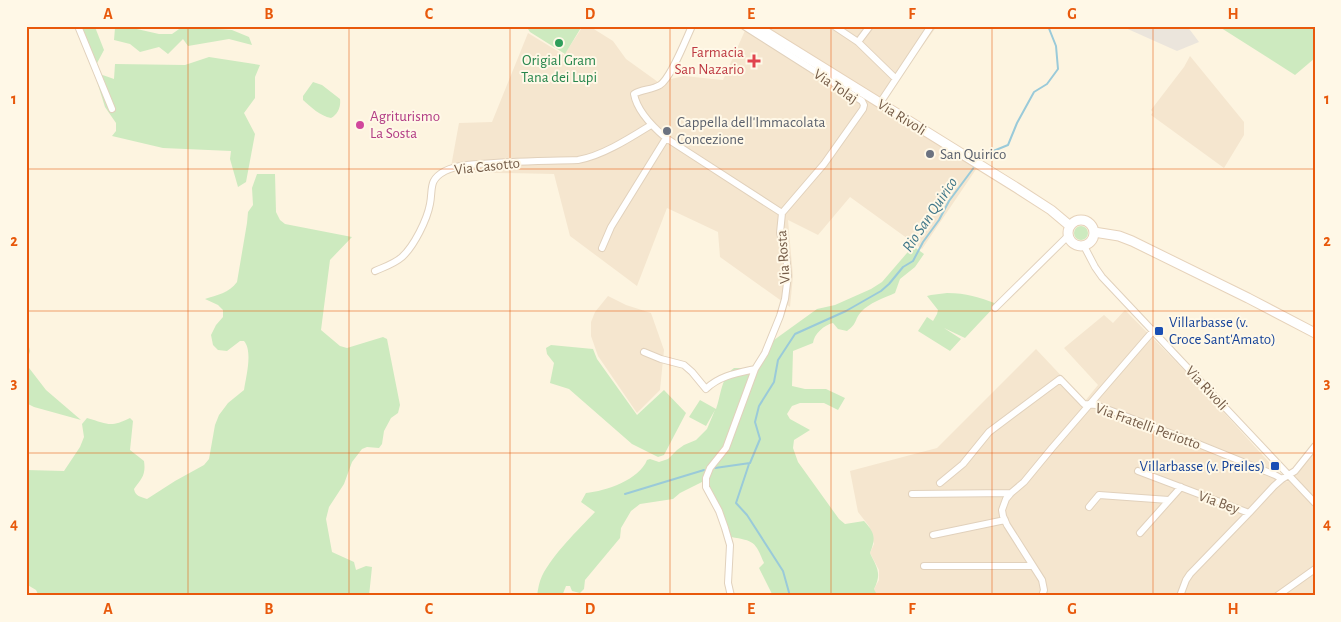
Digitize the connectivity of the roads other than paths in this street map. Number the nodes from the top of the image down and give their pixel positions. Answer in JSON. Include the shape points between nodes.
{"nodes":[{"id":1,"x":78,"y":26,"type":"edge"},
{"id":2,"x":692,"y":26,"type":"edge"},
{"id":3,"x":744,"y":26,"type":"edge"},
{"id":4,"x":756,"y":26,"type":"edge"},
{"id":5,"x":834,"y":26,"type":"edge"},
{"id":6,"x":870,"y":26,"type":"edge"},
{"id":7,"x":931,"y":26,"type":"edge"},
{"id":8,"x":858,"y":42,"type":"junction"},
{"id":9,"x":895,"y":78,"type":"junction"},
{"id":10,"x":880,"y":103,"type":"junction"},
{"id":11,"x":112,"y":109,"type":"dead end"},
{"id":12,"x":651,"y":125,"type":"junction"},
{"id":13,"x":666,"y":138,"type":"junction"},
{"id":14,"x":782,"y":213,"type":"junction"},
{"id":15,"x":1070,"y":226,"type":"junction"},
{"id":16,"x":1094,"y":232,"type":"junction"},
{"id":17,"x":1068,"y":236,"type":"junction"},
{"id":18,"x":1084,"y":246,"type":"junction"},
{"id":19,"x":602,"y":248,"type":"dead end"},
{"id":20,"x":375,"y":271,"type":"dead end"},
{"id":21,"x":995,"y":308,"type":"dead end"},
{"id":22,"x":1154,"y":331,"type":"junction"},
{"id":23,"x":1315,"y":333,"type":"edge"},
{"id":24,"x":644,"y":352,"type":"dead end"},
{"id":25,"x":754,"y":369,"type":"junction"},
{"id":26,"x":1090,"y":404,"type":"junction"},
{"id":27,"x":1315,"y":446,"type":"edge"},
{"id":28,"x":1138,"y":471,"type":"dead end"},
{"id":29,"x":1288,"y":475,"type":"junction"},
{"id":30,"x":1282,"y":479,"type":"junction"},
{"id":31,"x":940,"y":483,"type":"dead end"},
{"id":32,"x":1181,"y":488,"type":"junction"},
{"id":33,"x":1011,"y":492,"type":"junction"},
{"id":34,"x":912,"y":494,"type":"dead end"},
{"id":35,"x":1169,"y":500,"type":"junction"},
{"id":36,"x":1315,"y":503,"type":"edge"},
{"id":37,"x":1089,"y":507,"type":"dead end"},
{"id":38,"x":1249,"y":513,"type":"junction"},
{"id":39,"x":1004,"y":520,"type":"junction"},
{"id":40,"x":1140,"y":533,"type":"dead end"},
{"id":41,"x":933,"y":535,"type":"dead end"},
{"id":42,"x":924,"y":566,"type":"dead end"},
{"id":43,"x":1033,"y":566,"type":"junction"},
{"id":44,"x":1315,"y":569,"type":"edge"},
{"id":45,"x":731,"y":596,"type":"edge"},
{"id":46,"x":1042,"y":596,"type":"edge"},
{"id":47,"x":1180,"y":596,"type":"edge"},
{"id":48,"x":1277,"y":596,"type":"edge"}],
"edges":[{"from":1,"to":11,"type":"street"},
{"from":2,"to":12,"type":"street","name":"Via Rosta","via":[[663,82],[634,94]]},
{"from":3,"to":14,"type":"street","name":"Via Tolaj","via":[[864,105],[824,164]]},
{"from":4,"to":10,"type":"street","name":"Via Rivoli"},
{"from":5,"to":8,"type":"street"},
{"from":6,"to":8,"type":"street"},
{"from":7,"to":9,"type":"street"},
{"from":8,"to":9,"type":"street"},
{"from":9,"to":10,"type":"street"},
{"from":10,"to":15,"type":"street","name":"Via Rivoli","via":[[1030,197]]},
{"from":12,"to":13,"type":"street","name":"Via Rosta"},
{"from":12,"to":20,"type":"street","name":"Via Casotto","via":[[587,158],[480,164],[444,172],[432,183],[430,203],[413,244],[400,258]]},
{"from":13,"to":14,"type":"street","name":"Via Rosta"},
{"from":13,"to":19,"type":"street","via":[[611,227]]},
{"from":14,"to":25,"type":"street","name":"Via Rosta","via":[[780,233],[788,275],[785,299],[765,352]]},
{"from":15,"to":16,"type":"street","via":[[1079,220],[1086,221]]},
{"from":15,"to":17,"type":"street"},
{"from":16,"to":18,"type":"street","via":[[1093,240]]},
{"from":16,"to":23,"type":"street","via":[[1132,241]]},
{"from":17,"to":18,"type":"street","name":"Via Rivoli","via":[[1072,244]]},
{"from":17,"to":21,"type":"street"},
{"from":18,"to":22,"type":"street","name":"Via Rivoli","via":[[1102,276]]},
{"from":22,"to":26,"type":"street"},
{"from":22,"to":29,"type":"street","name":"Via Rivoli"},
{"from":24,"to":25,"type":"street","via":[[684,365],[706,389],[714,381]]},
{"from":25,"to":45,"type":"street","name":"Via Rosta","via":[[726,448],[706,478],[706,487],[719,511],[730,545],[728,583]]},
{"from":26,"to":30,"type":"street","name":"Via Fratelli Periotto"},
{"from":26,"to":31,"type":"street","name":"Via Fratelli Periotto","via":[[1084,404],[1060,378],[990,432],[963,464]]},
{"from":26,"to":33,"type":"street","via":[[1024,482]]},
{"from":27,"to":29,"type":"street","name":"Via Bey"},
{"from":28,"to":32,"type":"street","name":"Via Bey"},
{"from":29,"to":30,"type":"street","name":"Via Bey"},
{"from":29,"to":36,"type":"street","name":"Via Rivoli"},
{"from":30,"to":38,"type":"street","name":"Via Bey"},
{"from":32,"to":35,"type":"street"},
{"from":32,"to":38,"type":"street","name":"Via Bey"},
{"from":33,"to":34,"type":"street"},
{"from":33,"to":39,"type":"street","via":[[1003,504]]},
{"from":35,"to":37,"type":"street","via":[[1099,495]]},
{"from":35,"to":40,"type":"street"},
{"from":38,"to":47,"type":"street","via":[[1190,574]]},
{"from":39,"to":41,"type":"street"},
{"from":39,"to":43,"type":"street"},
{"from":42,"to":43,"type":"street"},
{"from":43,"to":46,"type":"street","via":[[1044,585]]},
{"from":44,"to":48,"type":"street"}]}
